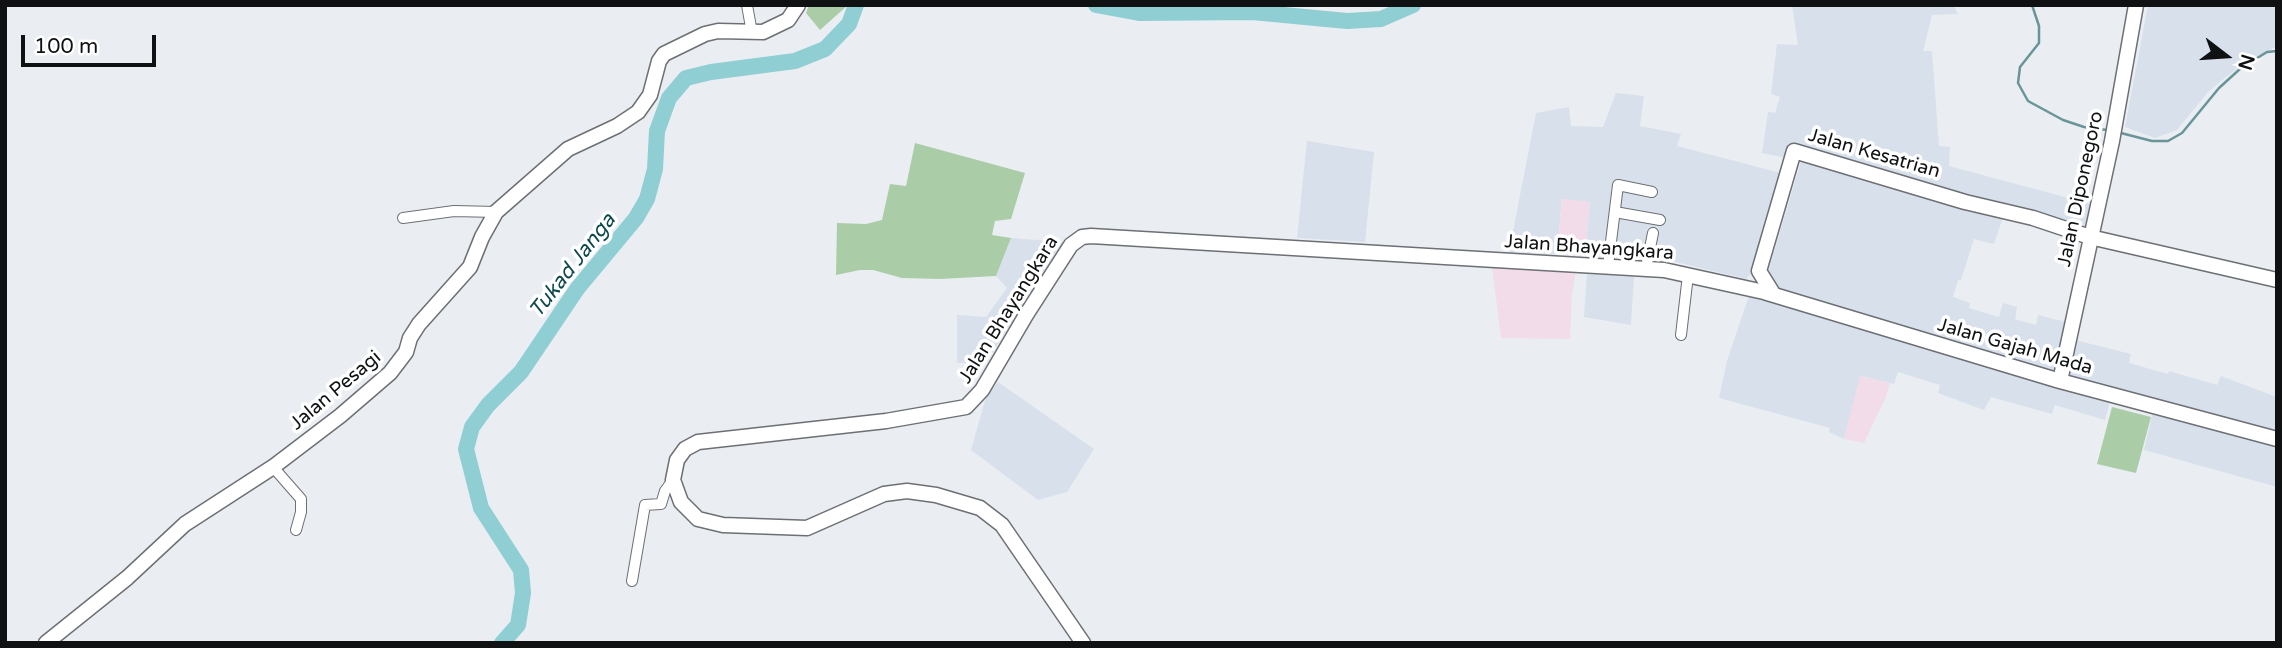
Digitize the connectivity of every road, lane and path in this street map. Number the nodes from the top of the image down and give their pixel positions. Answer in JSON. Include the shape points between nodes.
{"nodes":[{"id":1,"x":747,"y":5,"type":"edge"},
{"id":2,"x":798,"y":5,"type":"edge"},
{"id":3,"x":2136,"y":5,"type":"edge"},
{"id":4,"x":752,"y":33,"type":"junction"},
{"id":5,"x":1652,"y":192,"type":"dead end"},
{"id":6,"x":496,"y":212,"type":"junction"},
{"id":7,"x":1615,"y":212,"type":"junction"},
{"id":8,"x":403,"y":218,"type":"dead end"},
{"id":9,"x":1660,"y":220,"type":"dead end"},
{"id":10,"x":1653,"y":233,"type":"dead end"},
{"id":11,"x":2090,"y":237,"type":"junction"},
{"id":12,"x":1608,"y":266,"type":"junction"},
{"id":13,"x":1646,"y":268,"type":"junction"},
{"id":14,"x":1759,"y":271,"type":"junction"},
{"id":15,"x":1688,"y":275,"type":"junction"},
{"id":16,"x":2277,"y":280,"type":"edge"},
{"id":17,"x":1744,"y":288,"type":"junction"},
{"id":18,"x":1774,"y":295,"type":"junction"},
{"id":19,"x":1681,"y":335,"type":"dead end"},
{"id":20,"x":2060,"y":381,"type":"junction"},
{"id":21,"x":2277,"y":439,"type":"edge"},
{"id":22,"x":273,"y":467,"type":"junction"},
{"id":23,"x":673,"y":480,"type":"junction"},
{"id":24,"x":296,"y":530,"type":"dead end"},
{"id":25,"x":632,"y":581,"type":"dead end"},
{"id":26,"x":46,"y":643,"type":"edge"},
{"id":27,"x":1083,"y":643,"type":"edge"}],
"edges":[{"from":1,"to":4,"type":"street"},
{"from":2,"to":4,"type":"street","name":"Jalan Pesagi","via":[[788,20]]},
{"from":3,"to":11,"type":"street","name":"Jalan Diponegoro"},
{"from":4,"to":6,"type":"street","name":"Jalan Pesagi","via":[[705,34],[664,54],[650,95],[638,112],[568,149]]},
{"from":5,"to":7,"type":"street","via":[[1618,185]]},
{"from":6,"to":8,"type":"street","via":[[454,211]]},
{"from":6,"to":22,"type":"street","name":"Jalan Pesagi","via":[[470,267],[419,324],[397,365]]},
{"from":7,"to":9,"type":"street"},
{"from":7,"to":12,"type":"street"},
{"from":10,"to":13,"type":"street"},
{"from":11,"to":14,"type":"street","name":"Jalan Kesatrian","via":[[1794,151]]},
{"from":11,"to":16,"type":"street"},
{"from":11,"to":20,"type":"street","name":"Jalan Diponegoro"},
{"from":12,"to":13,"type":"street","name":"Jalan Bhayangkara"},
{"from":12,"to":23,"type":"street","name":"Jalan Bhayangkara","via":[[1082,237],[1071,245],[982,390],[965,407],[886,421],[698,442],[681,454]]},
{"from":13,"to":15,"type":"street","name":"Jalan Bhayangkara"},
{"from":14,"to":17,"type":"street"},
{"from":14,"to":18,"type":"street"},
{"from":15,"to":17,"type":"street","name":"Jalan Bhayangkara"},
{"from":15,"to":19,"type":"street"},
{"from":17,"to":18,"type":"street","name":"Jalan Gajah Mada"},
{"from":18,"to":20,"type":"street","name":"Jalan Gajah Mada"},
{"from":20,"to":21,"type":"street","name":"Jalan Gajah Mada"},
{"from":22,"to":24,"type":"street","via":[[301,499]]},
{"from":22,"to":26,"type":"street","name":"Jalan Pesagi","via":[[190,520],[127,579]]},
{"from":23,"to":25,"type":"street","via":[[661,504],[646,505]]},
{"from":23,"to":27,"type":"street","via":[[692,515],[735,526],[807,528],[884,494],[907,491],[980,508],[1002,525]]}]}
